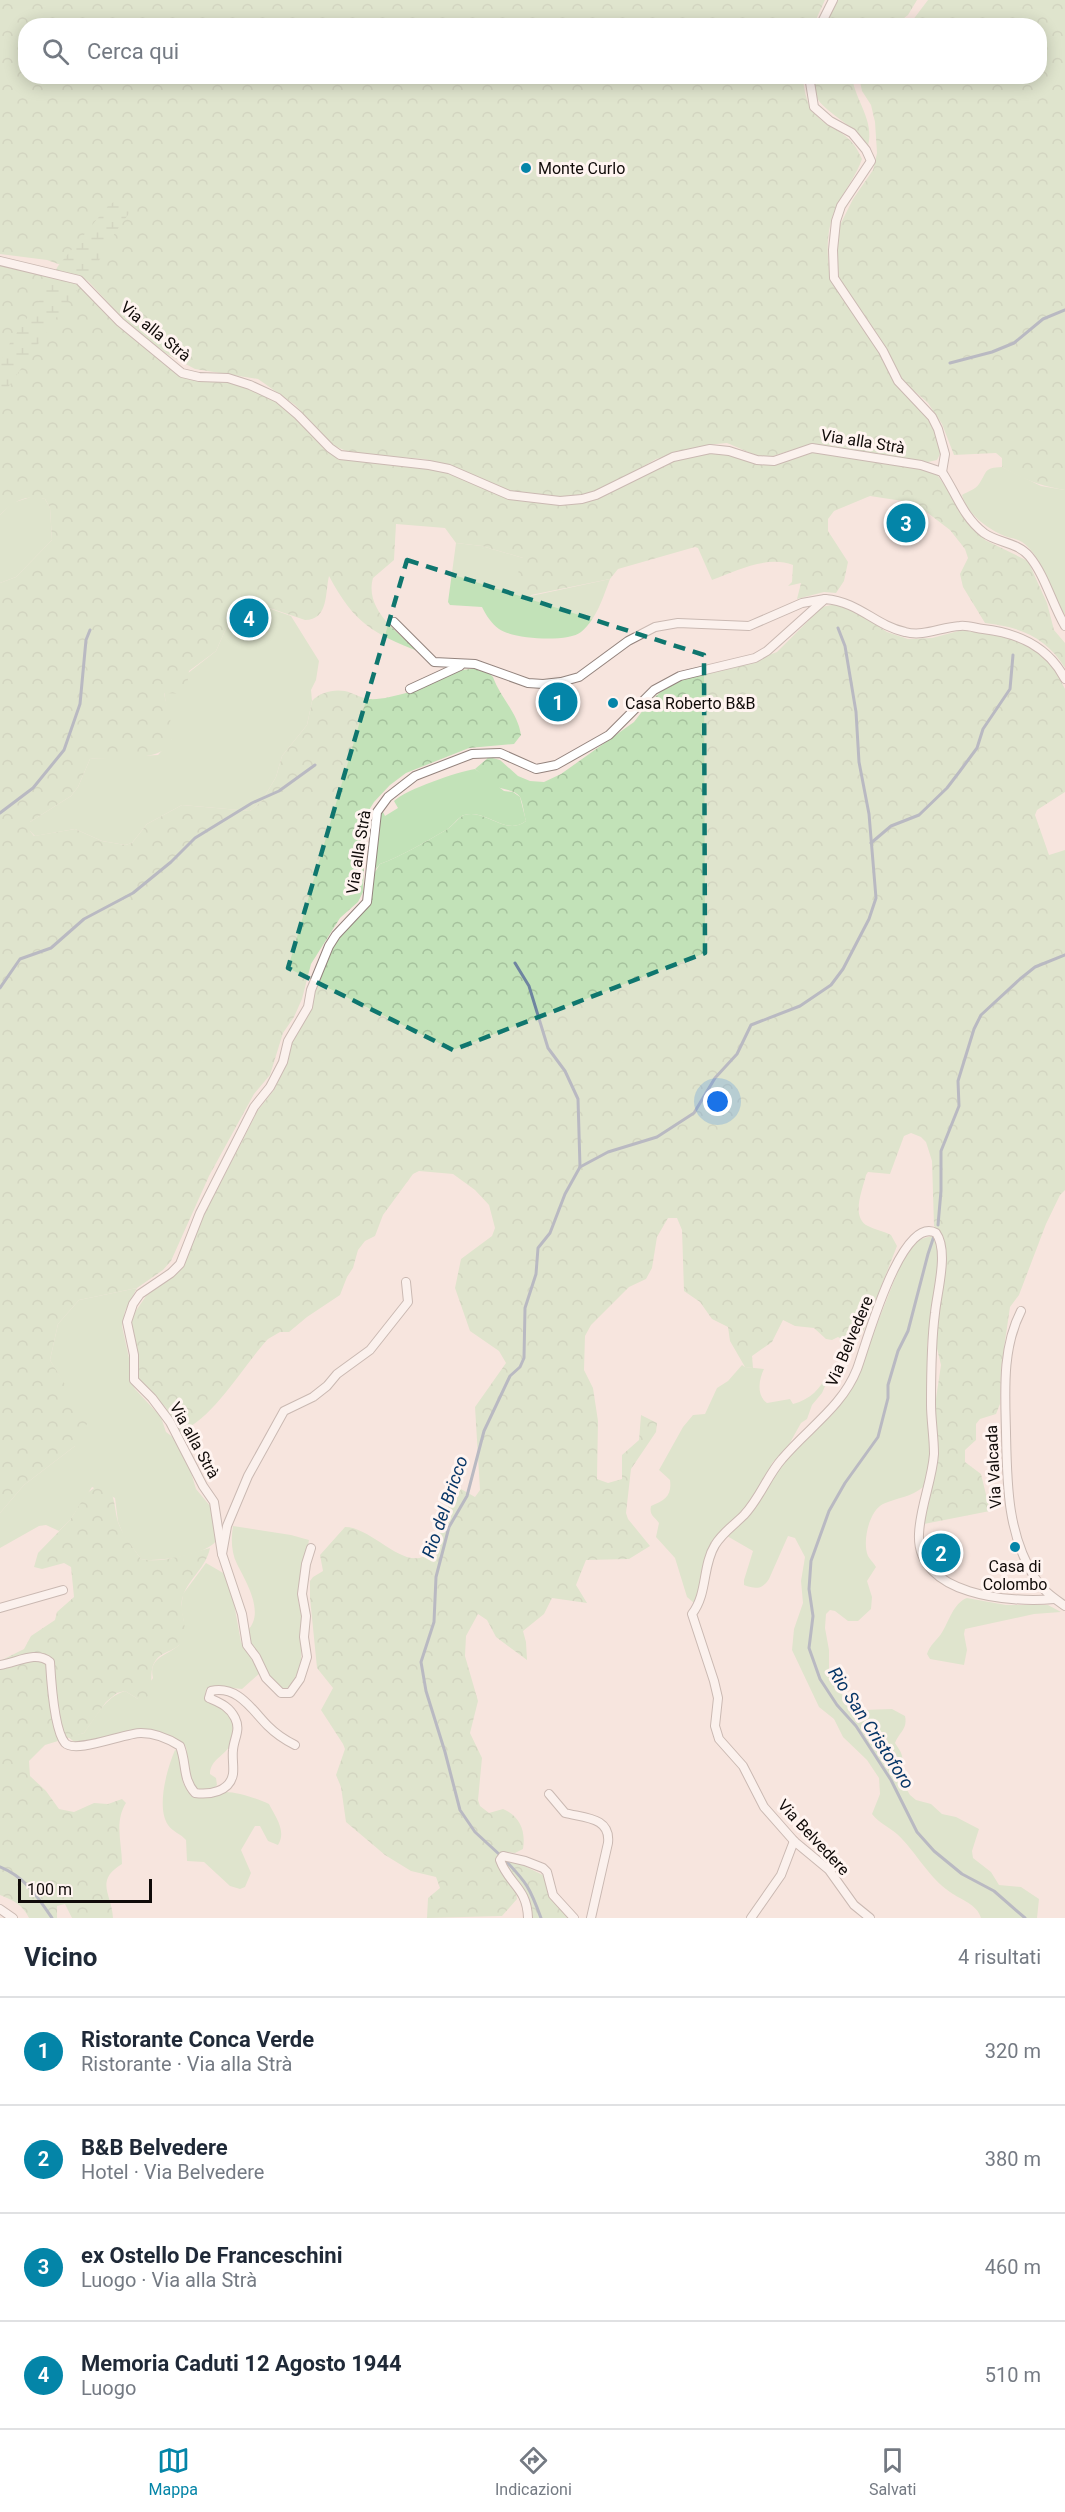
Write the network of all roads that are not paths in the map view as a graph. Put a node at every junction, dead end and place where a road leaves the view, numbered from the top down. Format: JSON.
{"nodes":[{"id":1,"x":833,"y":0,"type":"edge"},
{"id":2,"x":824,"y":18,"type":"edge"},
{"id":3,"x":810,"y":84,"type":"edge"},
{"id":4,"x":0,"y":261,"type":"edge"},
{"id":5,"x":942,"y":472,"type":"junction"},
{"id":6,"x":825,"y":599,"type":"junction"},
{"id":7,"x":394,"y":622,"type":"dead end"},
{"id":8,"x":1065,"y":626,"type":"edge"},
{"id":9,"x":463,"y":665,"type":"junction"},
{"id":10,"x":1065,"y":679,"type":"edge"},
{"id":11,"x":410,"y":688,"type":"dead end"},
{"id":12,"x":406,"y":1282,"type":"dead end"},
{"id":13,"x":1021,"y":1311,"type":"dead end"},
{"id":14,"x":311,"y":1548,"type":"dead end"},
{"id":15,"x":222,"y":1554,"type":"junction"},
{"id":16,"x":63,"y":1590,"type":"dead end"},
{"id":17,"x":1054,"y":1599,"type":"junction"},
{"id":18,"x":1065,"y":1606,"type":"edge"},
{"id":19,"x":0,"y":1608,"type":"edge"},
{"id":20,"x":0,"y":1665,"type":"edge"},
{"id":21,"x":295,"y":1745,"type":"dead end"},
{"id":22,"x":549,"y":1794,"type":"dead end"},
{"id":23,"x":794,"y":1841,"type":"junction"},
{"id":24,"x":0,"y":1909,"type":"edge"},
{"id":25,"x":12,"y":1918,"type":"edge"},
{"id":26,"x":528,"y":1918,"type":"edge"},
{"id":27,"x":574,"y":1918,"type":"edge"},
{"id":28,"x":591,"y":1918,"type":"edge"},
{"id":29,"x":751,"y":1918,"type":"edge"},
{"id":30,"x":870,"y":1918,"type":"edge"}],
"edges":[{"from":1,"to":2,"type":"street"},
{"from":3,"to":5,"type":"street"},
{"from":4,"to":5,"type":"street","name":"Via alla Strà"},
{"from":5,"to":8,"type":"street"},
{"from":6,"to":9,"type":"street"},
{"from":6,"to":10,"type":"street"},
{"from":6,"to":15,"type":"street","name":"Via alla Strà"},
{"from":7,"to":9,"type":"street"},
{"from":9,"to":11,"type":"street"},
{"from":12,"to":15,"type":"street"},
{"from":13,"to":17,"type":"street","name":"Via Valcada"},
{"from":14,"to":15,"type":"street","name":"Via alla Strà"},
{"from":16,"to":19,"type":"street"},
{"from":17,"to":18,"type":"street","name":"Via Valcada"},
{"from":17,"to":23,"type":"street","name":"Via Belvedere"},
{"from":20,"to":21,"type":"street"},
{"from":22,"to":28,"type":"street"},
{"from":23,"to":29,"type":"street"},
{"from":23,"to":30,"type":"street","name":"Via Belvedere"},
{"from":24,"to":25,"type":"street"},
{"from":26,"to":27,"type":"street"}]}
